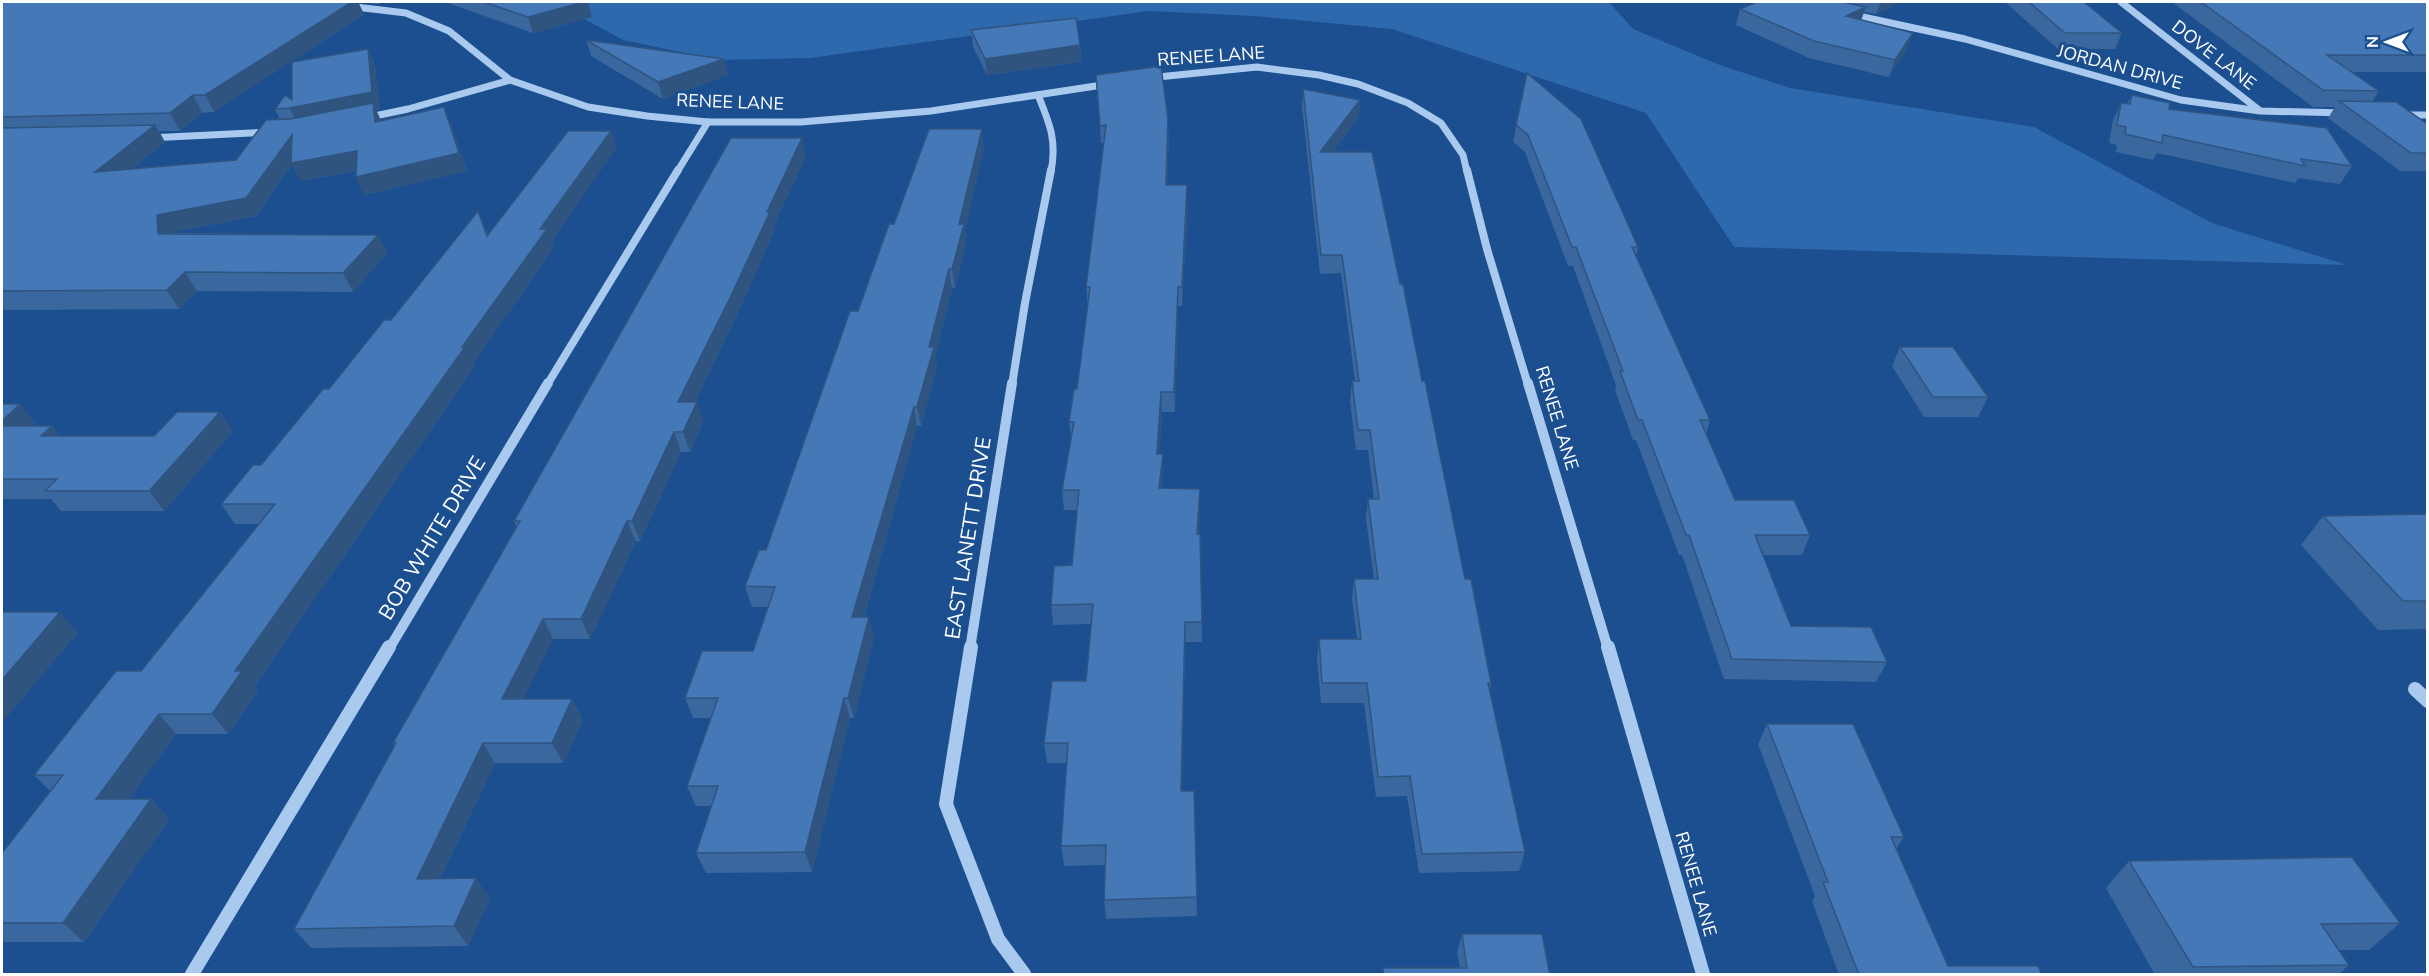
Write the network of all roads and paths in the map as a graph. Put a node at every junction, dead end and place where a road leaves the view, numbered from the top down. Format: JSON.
{"nodes":[{"id":1,"x":2121,"y":2,"type":"edge"},
{"id":2,"x":341,"y":6,"type":"edge"},
{"id":3,"x":1844,"y":13,"type":"edge"},
{"id":4,"x":510,"y":80,"type":"junction"},
{"id":5,"x":1137,"y":80,"type":"edge"},
{"id":6,"x":1115,"y":83,"type":"edge"},
{"id":7,"x":1038,"y":95,"type":"junction"},
{"id":8,"x":2260,"y":111,"type":"junction"},
{"id":9,"x":2352,"y":113,"type":"edge"},
{"id":10,"x":2397,"y":115,"type":"edge"},
{"id":11,"x":2427,"y":115,"type":"edge"},
{"id":12,"x":353,"y":120,"type":"edge"},
{"id":13,"x":708,"y":122,"type":"junction"},
{"id":14,"x":276,"y":132,"type":"edge"},
{"id":15,"x":138,"y":138,"type":"edge"},
{"id":16,"x":2415,"y":689,"type":"dead end"},
{"id":17,"x":2427,"y":700,"type":"edge"},
{"id":18,"x":192,"y":975,"type":"edge"},
{"id":19,"x":1024,"y":975,"type":"edge"},
{"id":20,"x":1703,"y":975,"type":"edge"}],
"edges":[{"from":1,"to":8,"type":"street","name":"DOVE LANE"},
{"from":2,"to":4,"type":"street","name":"RENEE LANE"},
{"from":3,"to":8,"type":"street","name":"JORDAN DRIVE"},
{"from":4,"to":12,"type":"street"},
{"from":4,"to":13,"type":"street","name":"RENEE LANE"},
{"from":5,"to":20,"type":"street","name":"RENEE LANE"},
{"from":6,"to":7,"type":"street","name":"RENEE LANE"},
{"from":7,"to":13,"type":"street","name":"RENEE LANE"},
{"from":7,"to":19,"type":"street","name":"EAST LANETT DRIVE"},
{"from":8,"to":9,"type":"street","name":"JORDAN DRIVE"},
{"from":10,"to":11,"type":"street"},
{"from":13,"to":18,"type":"street","name":"BOB WHITE DRIVE"},
{"from":14,"to":15,"type":"street"},
{"from":16,"to":17,"type":"street"}]}
